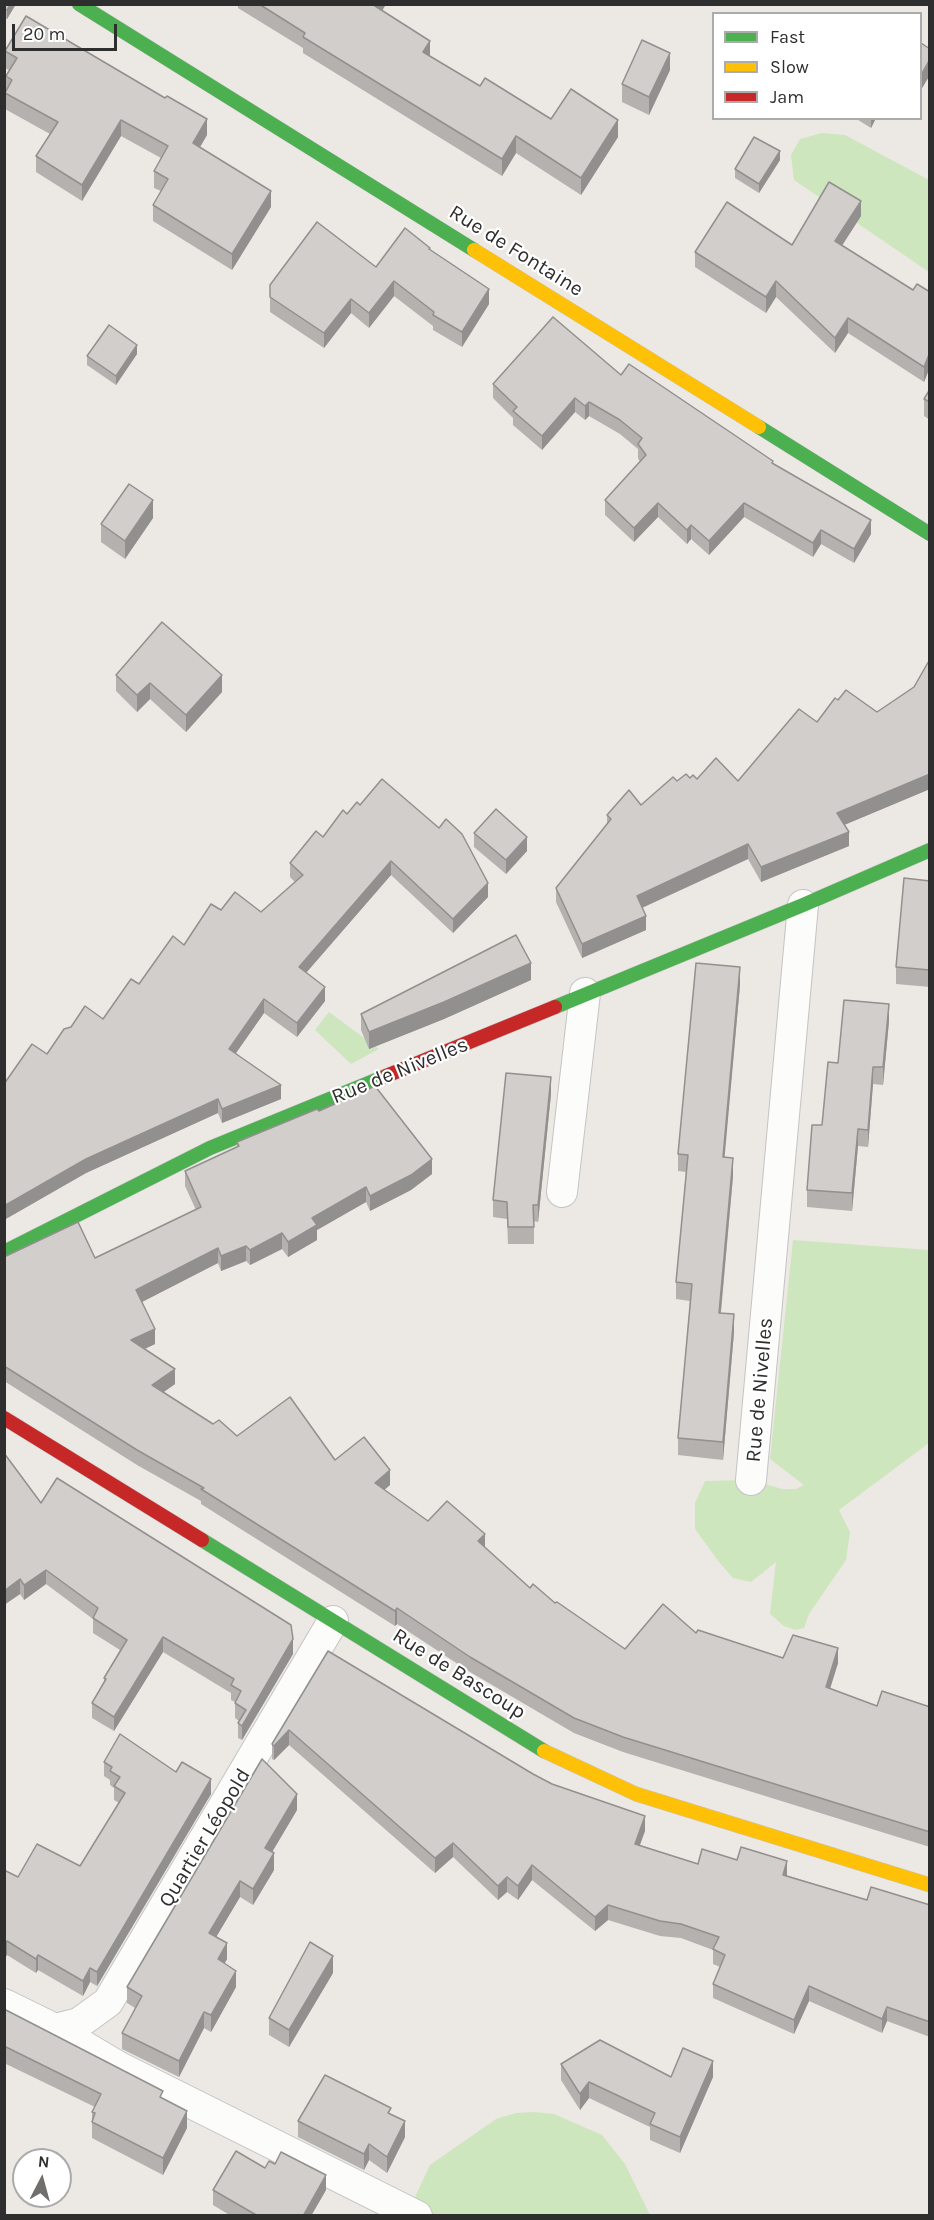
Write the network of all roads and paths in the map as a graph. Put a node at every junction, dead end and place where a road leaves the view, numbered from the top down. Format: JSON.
{"nodes":[{"id":1,"x":79,"y":4,"type":"edge"},
{"id":2,"x":930,"y":534,"type":"edge"},
{"id":3,"x":930,"y":850,"type":"edge"},
{"id":4,"x":803,"y":905,"type":"junction"},
{"id":5,"x":585,"y":993,"type":"junction"},
{"id":6,"x":562,"y":1192,"type":"dead end"},
{"id":7,"x":4,"y":1252,"type":"edge"},
{"id":8,"x":4,"y":1418,"type":"edge"},
{"id":9,"x":752,"y":1480,"type":"dead end"},
{"id":10,"x":333,"y":1621,"type":"junction"},
{"id":11,"x":930,"y":1885,"type":"edge"},
{"id":12,"x":4,"y":2004,"type":"edge"},
{"id":13,"x":55,"y":2029,"type":"junction"},
{"id":14,"x":417,"y":2216,"type":"edge"}],
"edges":[{"from":1,"to":2,"type":"street","name":"Rue de Fontaine"},
{"from":3,"to":4,"type":"street","name":"Rue de Nivelles"},
{"from":4,"to":5,"type":"street","name":"Rue de Nivelles"},
{"from":4,"to":9,"type":"street","name":"Rue de Nivelles"},
{"from":5,"to":6,"type":"street"},
{"from":5,"to":7,"type":"street","name":"Rue de Nivelles"},
{"from":8,"to":10,"type":"street","name":"Rue de Bascoup"},
{"from":10,"to":11,"type":"street","name":"Rue de Bascoup"},
{"from":10,"to":13,"type":"street","name":"Quartier Léopold"},
{"from":12,"to":13,"type":"street"},
{"from":13,"to":14,"type":"street"}]}
